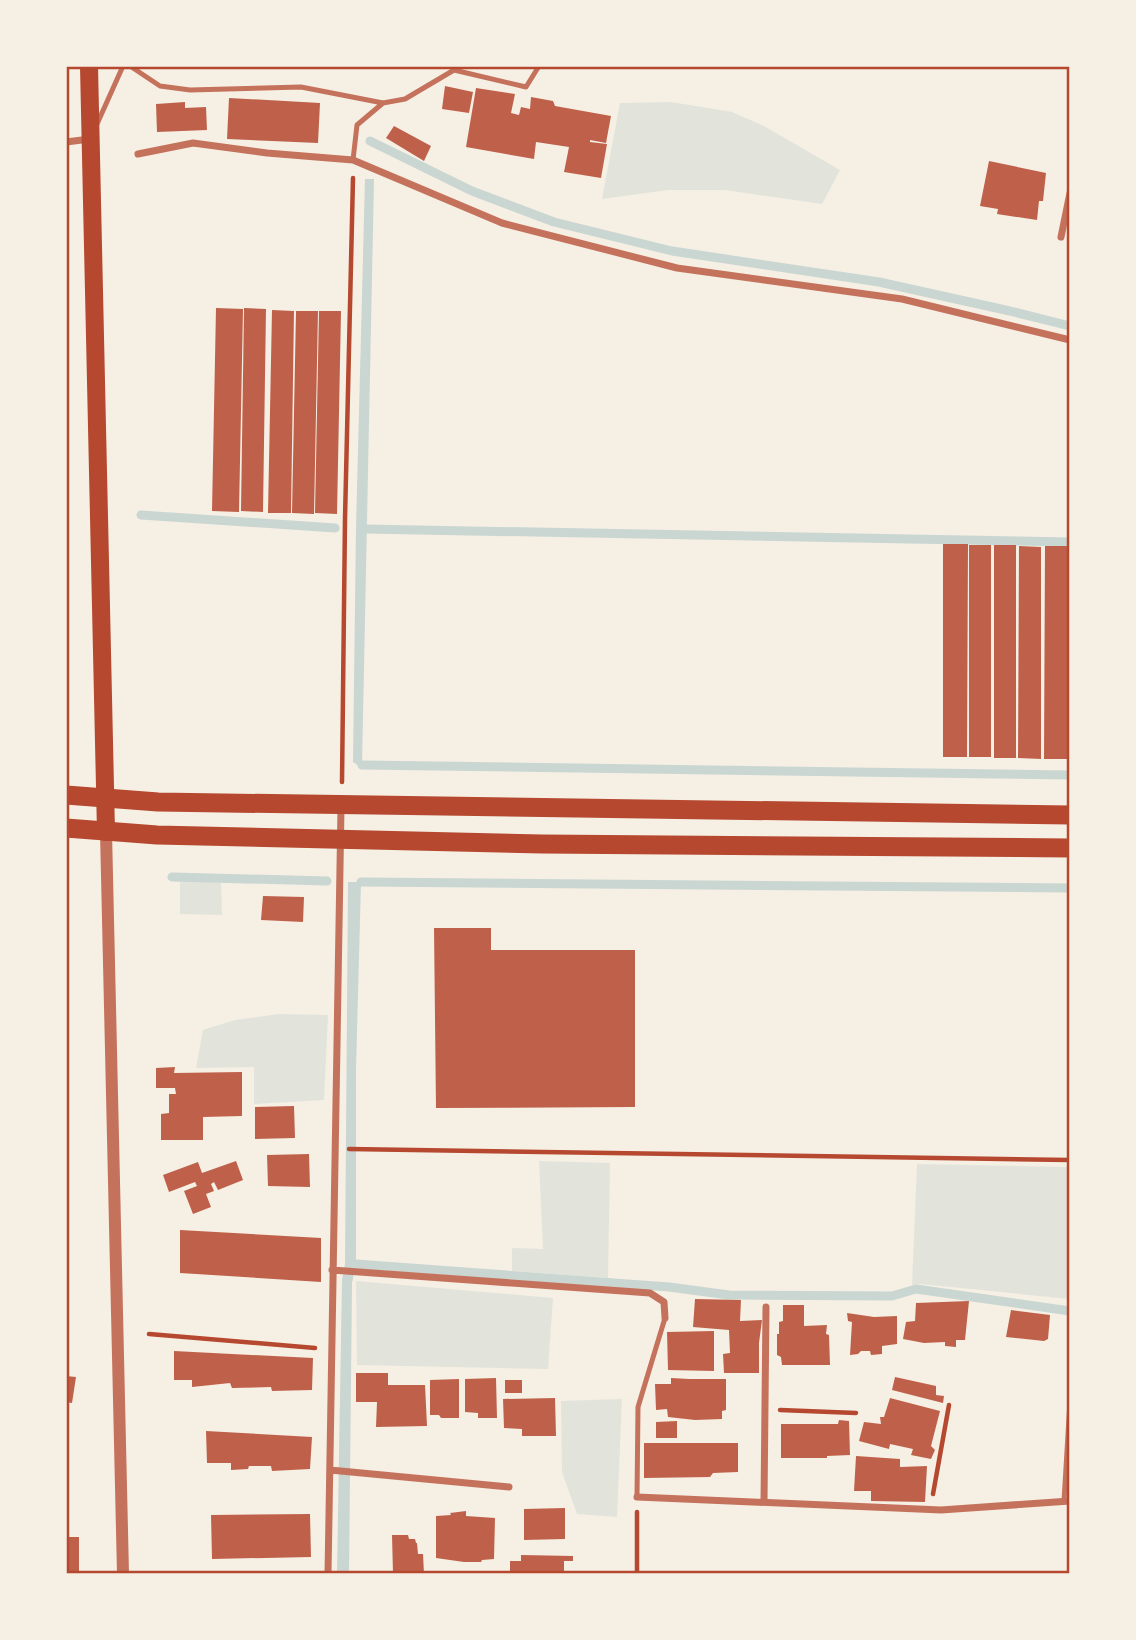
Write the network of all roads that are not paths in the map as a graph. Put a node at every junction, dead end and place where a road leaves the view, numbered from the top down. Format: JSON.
{"nodes":[{"id":1,"x":89,"y":66,"type":"edge"},
{"id":2,"x":122,"y":66,"type":"edge"},
{"id":3,"x":130,"y":66,"type":"edge"},
{"id":4,"x":538,"y":66,"type":"edge"},
{"id":5,"x":383,"y":103,"type":"junction"},
{"id":6,"x":90,"y":139,"type":"junction"},
{"id":7,"x":66,"y":142,"type":"edge"},
{"id":8,"x":138,"y":153,"type":"dead end"},
{"id":9,"x":354,"y":160,"type":"junction"},
{"id":10,"x":1069,"y":193,"type":"edge"},
{"id":11,"x":1061,"y":237,"type":"dead end"},
{"id":12,"x":1069,"y":340,"type":"edge"},
{"id":13,"x":66,"y":795,"type":"edge"},
{"id":14,"x":105,"y":799,"type":"junction"},
{"id":15,"x":341,"y":804,"type":"junction"},
{"id":16,"x":1069,"y":815,"type":"edge"},
{"id":17,"x":66,"y":828,"type":"edge"},
{"id":18,"x":106,"y":832,"type":"junction"},
{"id":19,"x":340,"y":839,"type":"junction"},
{"id":20,"x":1069,"y":848,"type":"edge"},
{"id":21,"x":336,"y":1270,"type":"junction"},
{"id":22,"x":766,"y":1307,"type":"dead end"},
{"id":23,"x":665,"y":1318,"type":"joint"},
{"id":24,"x":1069,"y":1401,"type":"edge"},
{"id":25,"x":333,"y":1470,"type":"junction"},
{"id":26,"x":509,"y":1488,"type":"dead end"},
{"id":27,"x":637,"y":1497,"type":"joint"},
{"id":28,"x":1067,"y":1501,"type":"edge"},
{"id":29,"x":764,"y":1502,"type":"junction"},
{"id":30,"x":123,"y":1573,"type":"edge"},
{"id":31,"x":327,"y":1573,"type":"edge"}],
"edges":[{"from":1,"to":6,"type":"main road"},
{"from":2,"to":6,"type":"lane"},
{"from":3,"to":5,"type":"lane"},
{"from":4,"to":5,"type":"lane"},
{"from":5,"to":9,"type":"lane"},
{"from":6,"to":7,"type":"street"},
{"from":6,"to":14,"type":"main road"},
{"from":8,"to":9,"type":"street"},
{"from":9,"to":12,"type":"street"},
{"from":10,"to":11,"type":"street"},
{"from":13,"to":14,"type":"highway"},
{"from":14,"to":15,"type":"highway"},
{"from":14,"to":18,"type":"main road"},
{"from":15,"to":16,"type":"highway"},
{"from":15,"to":19,"type":"street"},
{"from":17,"to":18,"type":"highway"},
{"from":18,"to":19,"type":"highway"},
{"from":18,"to":30,"type":"street"},
{"from":19,"to":20,"type":"highway"},
{"from":19,"to":21,"type":"street"},
{"from":21,"to":23,"type":"street"},
{"from":21,"to":25,"type":"street"},
{"from":22,"to":29,"type":"street"},
{"from":23,"to":27,"type":"lane"},
{"from":24,"to":28,"type":"lane"},
{"from":25,"to":26,"type":"street"},
{"from":25,"to":31,"type":"street"},
{"from":27,"to":29,"type":"street"},
{"from":28,"to":29,"type":"street"}]}
